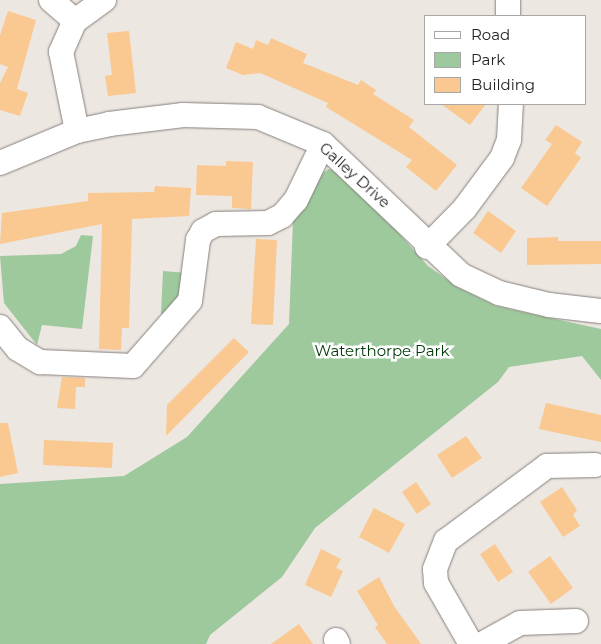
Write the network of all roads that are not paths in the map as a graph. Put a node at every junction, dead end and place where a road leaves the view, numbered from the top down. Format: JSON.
{"nodes":[{"id":1,"x":51,"y":0,"type":"edge"},
{"id":2,"x":104,"y":0,"type":"edge"},
{"id":3,"x":508,"y":0,"type":"edge"},
{"id":4,"x":508,"y":15,"type":"edge"},
{"id":5,"x":75,"y":22,"type":"junction"},
{"id":6,"x":511,"y":105,"type":"edge"},
{"id":7,"x":77,"y":130,"type":"junction"},
{"id":8,"x":323,"y":144,"type":"junction"},
{"id":9,"x":0,"y":163,"type":"edge"},
{"id":10,"x":427,"y":247,"type":"junction"},
{"id":11,"x":601,"y":311,"type":"edge"},
{"id":12,"x":0,"y":327,"type":"edge"},
{"id":13,"x":595,"y":465,"type":"dead end"},
{"id":14,"x":576,"y":621,"type":"dead end"},
{"id":15,"x":471,"y":644,"type":"edge"},
{"id":16,"x":482,"y":644,"type":"edge"}],
"edges":[{"from":1,"to":5,"type":"street"},
{"from":2,"to":5,"type":"street"},
{"from":3,"to":4,"type":"street"},
{"from":5,"to":7,"type":"street"},
{"from":6,"to":10,"type":"street"},
{"from":7,"to":8,"type":"street","name":"Galley Drive"},
{"from":7,"to":9,"type":"street","name":"Galley Drive"},
{"from":8,"to":10,"type":"street","name":"Galley Drive"},
{"from":8,"to":12,"type":"street"},
{"from":10,"to":11,"type":"street","name":"Galley Drive"},
{"from":13,"to":15,"type":"street"},
{"from":14,"to":16,"type":"street"}]}
